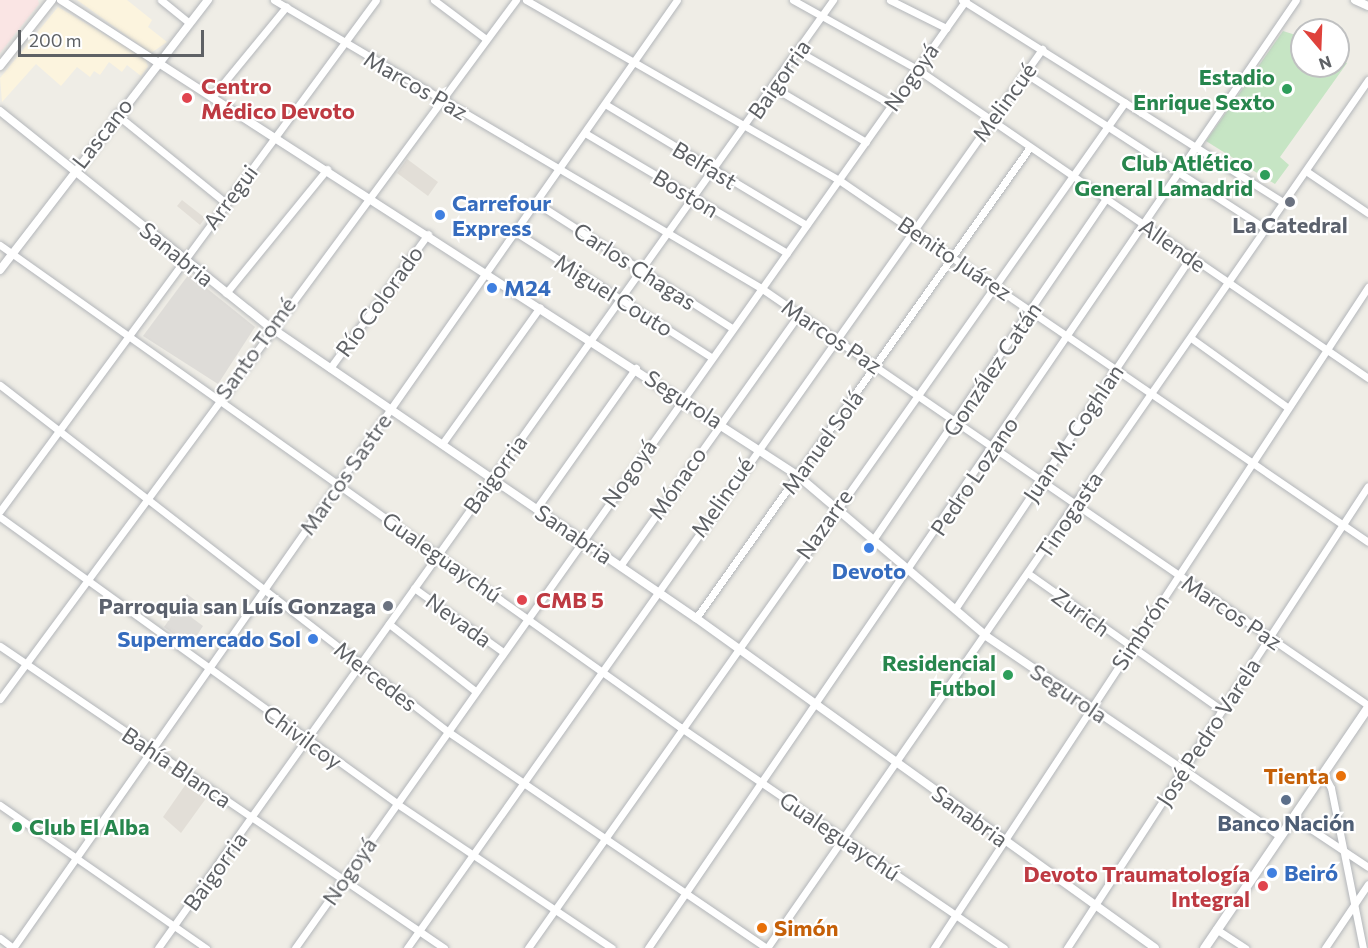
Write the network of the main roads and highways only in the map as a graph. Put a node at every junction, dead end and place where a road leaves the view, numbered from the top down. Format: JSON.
{"nodes":[{"id":1,"x":1368,"y":706,"type":"edge"},
{"id":2,"x":1204,"y":948,"type":"edge"}],
"edges":[{"from":1,"to":2,"type":"main road"}]}
